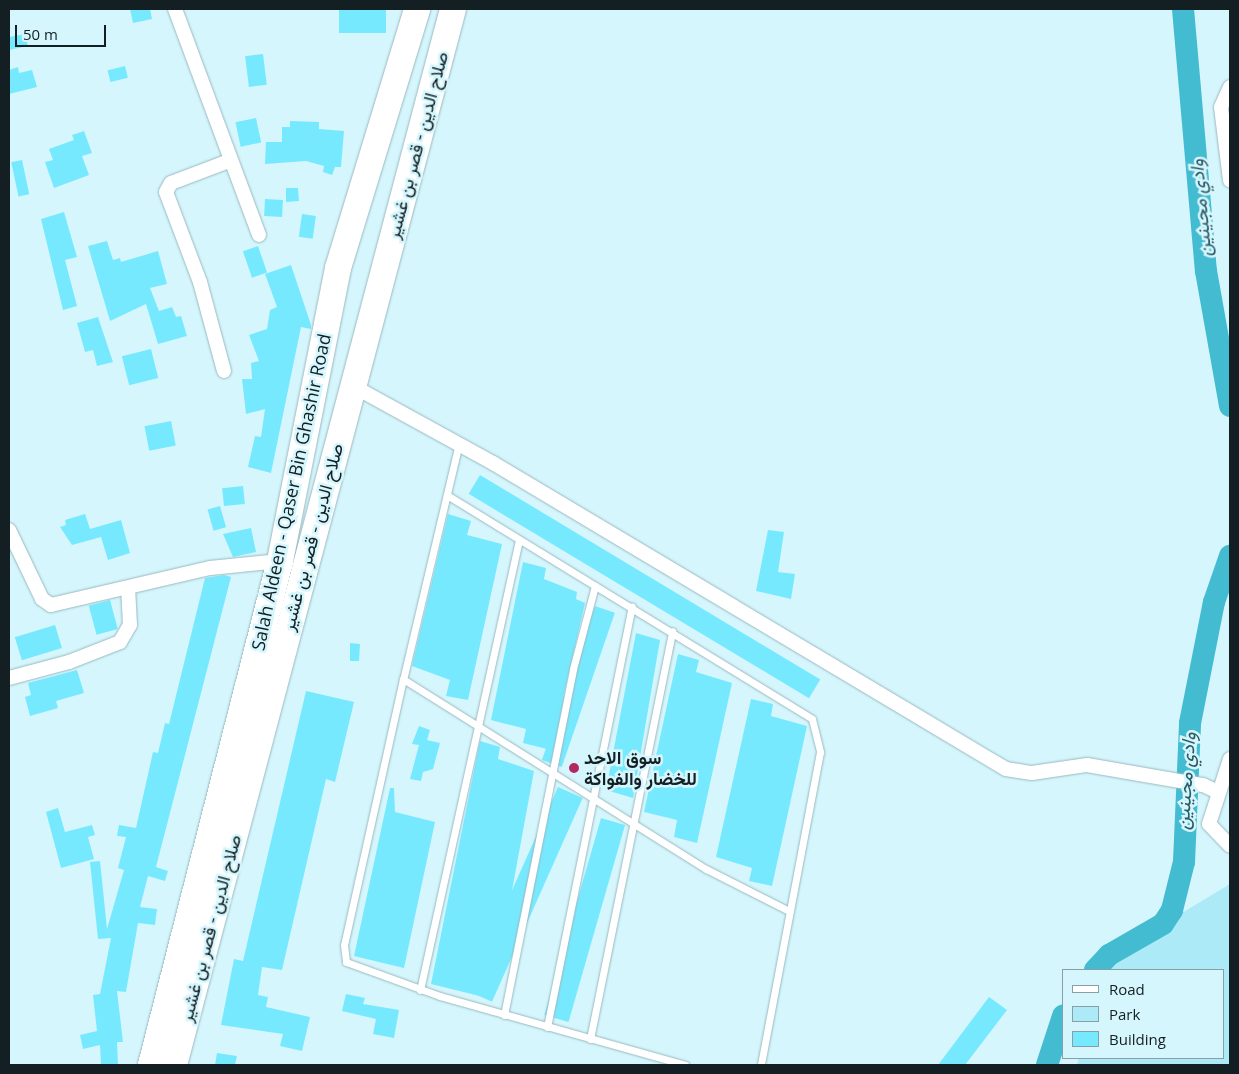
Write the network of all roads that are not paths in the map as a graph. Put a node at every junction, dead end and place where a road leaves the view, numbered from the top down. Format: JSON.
{"nodes":[{"id":1,"x":175,"y":9,"type":"edge"},
{"id":2,"x":417,"y":9,"type":"edge"},
{"id":3,"x":453,"y":9,"type":"edge"},
{"id":4,"x":1230,"y":87,"type":"edge"},
{"id":5,"x":228,"y":161,"type":"junction"},
{"id":6,"x":1230,"y":180,"type":"edge"},
{"id":7,"x":355,"y":210,"type":"junction"},
{"id":8,"x":259,"y":235,"type":"dead end"},
{"id":9,"x":391,"y":240,"type":"junction"},
{"id":10,"x":338,"y":268,"type":"junction"},
{"id":11,"x":381,"y":276,"type":"junction"},
{"id":12,"x":224,"y":371,"type":"dead end"},
{"id":13,"x":351,"y":385,"type":"junction"},
{"id":14,"x":459,"y":443,"type":"junction"},
{"id":15,"x":447,"y":495,"type":"junction"},
{"id":16,"x":9,"y":530,"type":"edge"},
{"id":17,"x":519,"y":540,"type":"junction"},
{"id":18,"x":280,"y":561,"type":"junction"},
{"id":19,"x":595,"y":586,"type":"junction"},
{"id":20,"x":128,"y":589,"type":"junction"},
{"id":21,"x":632,"y":607,"type":"junction"},
{"id":22,"x":672,"y":631,"type":"junction"},
{"id":23,"x":9,"y":678,"type":"edge"},
{"id":24,"x":403,"y":679,"type":"junction"},
{"id":25,"x":478,"y":723,"type":"junction"},
{"id":26,"x":1230,"y":759,"type":"edge"},
{"id":27,"x":551,"y":770,"type":"junction"},
{"id":28,"x":1218,"y":792,"type":"junction"},
{"id":29,"x":594,"y":796,"type":"junction"},
{"id":30,"x":635,"y":825,"type":"junction"},
{"id":31,"x":1230,"y":846,"type":"edge"},
{"id":32,"x":787,"y":910,"type":"junction"},
{"id":33,"x":420,"y":990,"type":"junction"},
{"id":34,"x":504,"y":1015,"type":"junction"},
{"id":35,"x":547,"y":1027,"type":"junction"},
{"id":36,"x":590,"y":1039,"type":"junction"},
{"id":37,"x":151,"y":1065,"type":"edge"},
{"id":38,"x":174,"y":1065,"type":"edge"},
{"id":39,"x":685,"y":1065,"type":"edge"},
{"id":40,"x":761,"y":1065,"type":"edge"}],
"edges":[{"from":1,"to":5,"type":"street"},
{"from":2,"to":7,"type":"highway","name":"Salah Aldeen - Qaser Bin Ghashir Road"},
{"from":3,"to":9,"type":"highway","name":"صلاح الدين - قصر بن غشير"},
{"from":4,"to":6,"type":"street"},
{"from":5,"to":8,"type":"street"},
{"from":5,"to":12,"type":"street"},
{"from":7,"to":9,"type":"highway"},
{"from":7,"to":10,"type":"highway","name":"Salah Aldeen - Qaser Bin Ghashir Road"},
{"from":9,"to":11,"type":"highway","name":"صلاح الدين - قصر بن غشير"},
{"from":10,"to":11,"type":"highway"},
{"from":10,"to":18,"type":"highway","name":"Salah Aldeen - Qaser Bin Ghashir Road"},
{"from":11,"to":13,"type":"highway","name":"صلاح الدين - قصر بن غشير"},
{"from":13,"to":14,"type":"street"},
{"from":13,"to":38,"type":"highway","name":"صلاح الدين - قصر بن غشير"},
{"from":14,"to":15,"type":"lane"},
{"from":14,"to":28,"type":"street"},
{"from":15,"to":17,"type":"lane"},
{"from":15,"to":24,"type":"lane"},
{"from":16,"to":20,"type":"street"},
{"from":17,"to":19,"type":"lane"},
{"from":17,"to":25,"type":"lane"},
{"from":18,"to":20,"type":"street"},
{"from":18,"to":37,"type":"highway","name":"Salah Aldeen - Qaser Bin Ghashir Road"},
{"from":19,"to":21,"type":"lane"},
{"from":19,"to":27,"type":"lane"},
{"from":20,"to":23,"type":"street"},
{"from":21,"to":22,"type":"lane"},
{"from":21,"to":29,"type":"lane"},
{"from":22,"to":30,"type":"lane"},
{"from":22,"to":32,"type":"lane"},
{"from":24,"to":25,"type":"lane"},
{"from":24,"to":33,"type":"lane"},
{"from":25,"to":27,"type":"lane"},
{"from":25,"to":33,"type":"lane"},
{"from":26,"to":28,"type":"street"},
{"from":27,"to":29,"type":"lane"},
{"from":27,"to":34,"type":"lane"},
{"from":28,"to":31,"type":"street"},
{"from":29,"to":30,"type":"lane"},
{"from":29,"to":35,"type":"lane"},
{"from":30,"to":32,"type":"lane"},
{"from":30,"to":36,"type":"lane"},
{"from":32,"to":40,"type":"lane"},
{"from":33,"to":34,"type":"lane"},
{"from":34,"to":35,"type":"lane"},
{"from":35,"to":36,"type":"lane"},
{"from":36,"to":39,"type":"lane"}]}
